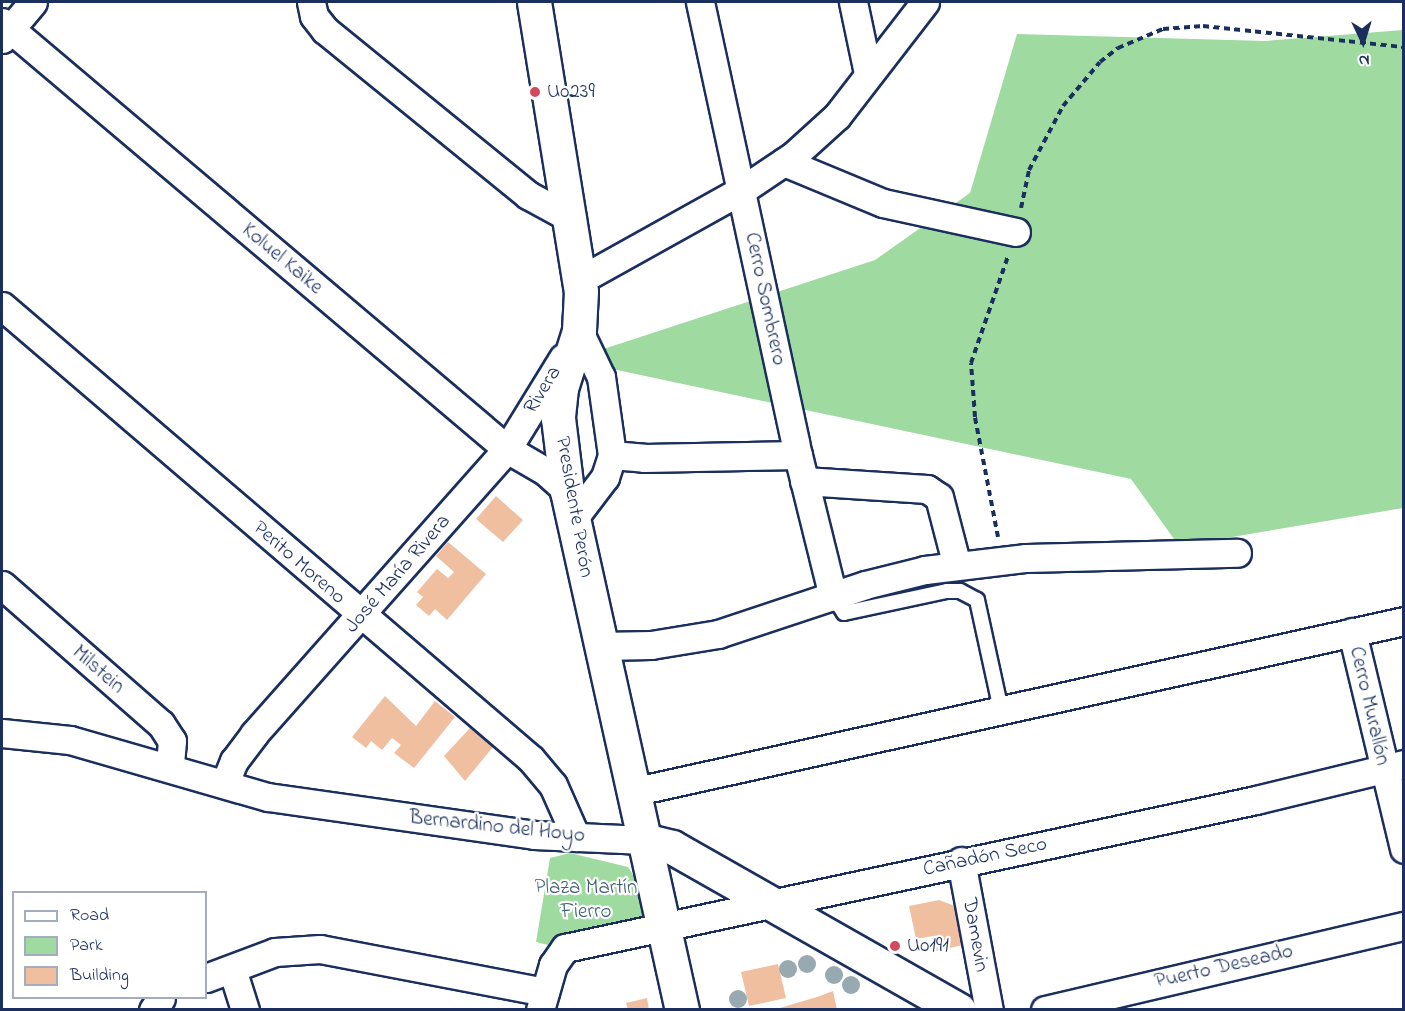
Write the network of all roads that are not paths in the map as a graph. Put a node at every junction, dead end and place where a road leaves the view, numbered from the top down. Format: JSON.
{"nodes":[{"id":1,"x":33,"y":2,"type":"edge"},
{"id":2,"x":311,"y":2,"type":"edge"},
{"id":3,"x":534,"y":2,"type":"edge"},
{"id":4,"x":700,"y":2,"type":"edge"},
{"id":5,"x":853,"y":2,"type":"edge"},
{"id":6,"x":925,"y":2,"type":"edge"},
{"id":7,"x":4,"y":30,"type":"edge"},
{"id":8,"x":868,"y":74,"type":"junction"},
{"id":9,"x":784,"y":162,"type":"junction"},
{"id":10,"x":742,"y":190,"type":"junction"},
{"id":11,"x":572,"y":219,"type":"junction"},
{"id":12,"x":1016,"y":232,"type":"road end"},
{"id":13,"x":580,"y":280,"type":"junction"},
{"id":14,"x":2,"y":306,"type":"edge"},
{"id":15,"x":579,"y":331,"type":"junction"},
{"id":16,"x":507,"y":449,"type":"junction"},
{"id":17,"x":612,"y":454,"type":"junction"},
{"id":18,"x":798,"y":455,"type":"junction"},
{"id":19,"x":804,"y":481,"type":"junction"},
{"id":20,"x":570,"y":505,"type":"junction"},
{"id":21,"x":1237,"y":553,"type":"dead end"},
{"id":22,"x":957,"y":566,"type":"junction"},
{"id":23,"x":2,"y":585,"type":"edge"},
{"id":24,"x":833,"y":596,"type":"junction"},
{"id":25,"x":361,"y":617,"type":"junction"},
{"id":26,"x":1404,"y":621,"type":"edge"},
{"id":27,"x":1352,"y":632,"type":"junction"},
{"id":28,"x":600,"y":646,"type":"junction"},
{"id":29,"x":1000,"y":710,"type":"junction"},
{"id":30,"x":2,"y":733,"type":"edge"},
{"id":31,"x":170,"y":766,"type":"junction"},
{"id":32,"x":1394,"y":766,"type":"edge"},
{"id":33,"x":225,"y":783,"type":"junction"},
{"id":34,"x":632,"y":792,"type":"junction"},
{"id":35,"x":576,"y":837,"type":"junction"},
{"id":36,"x":644,"y":840,"type":"junction"},
{"id":37,"x":1404,"y":849,"type":"edge"},
{"id":38,"x":962,"y":861,"type":"junction"},
{"id":39,"x":766,"y":904,"type":"junction"},
{"id":40,"x":666,"y":926,"type":"junction"},
{"id":41,"x":1404,"y":926,"type":"edge"},
{"id":42,"x":232,"y":969,"type":"junction"},
{"id":43,"x":207,"y":978,"type":"edge"},
{"id":44,"x":512,"y":998,"type":"edge"},
{"id":45,"x":543,"y":1001,"type":"edge"},
{"id":46,"x":957,"y":1009,"type":"edge"},
{"id":47,"x":245,"y":1010,"type":"edge"},
{"id":48,"x":682,"y":1010,"type":"edge"},
{"id":49,"x":989,"y":1010,"type":"edge"},
{"id":50,"x":1045,"y":1010,"type":"edge"}],
"edges":[{"from":1,"to":7,"type":"street"},
{"from":2,"to":11,"type":"street"},
{"from":3,"to":11,"type":"street","name":"Presidente Perón"},
{"from":4,"to":10,"type":"street","name":"Cerro Sombrero"},
{"from":5,"to":8,"type":"street"},
{"from":6,"to":8,"type":"street"},
{"from":7,"to":16,"type":"street","name":"Koluel Kaike"},
{"from":8,"to":9,"type":"street"},
{"from":9,"to":10,"type":"street"},
{"from":9,"to":12,"type":"street"},
{"from":10,"to":13,"type":"street"},
{"from":10,"to":18,"type":"street","name":"Cerro Sombrero"},
{"from":11,"to":13,"type":"street","name":"Presidente Perón"},
{"from":13,"to":15,"type":"street","name":"Presidente Perón"},
{"from":14,"to":25,"type":"street","name":"Perito Moreno"},
{"from":15,"to":16,"type":"street","name":"Rivera"},
{"from":15,"to":17,"type":"street"},
{"from":15,"to":20,"type":"street","name":"Presidente Perón"},
{"from":16,"to":20,"type":"street","name":"Koluel Kaike"},
{"from":16,"to":25,"type":"street","name":"José María Rivera"},
{"from":17,"to":18,"type":"street"},
{"from":17,"to":20,"type":"street"},
{"from":18,"to":19,"type":"street","name":"Cerro Sombrero"},
{"from":19,"to":22,"type":"street"},
{"from":19,"to":24,"type":"street","name":"Cerro Sombrero"},
{"from":20,"to":28,"type":"street","name":"Presidente Perón"},
{"from":21,"to":22,"type":"street"},
{"from":22,"to":24,"type":"street"},
{"from":23,"to":31,"type":"street","name":"Milstein"},
{"from":24,"to":28,"type":"street"},
{"from":24,"to":29,"type":"lane"},
{"from":25,"to":33,"type":"street","name":"José María Rivera"},
{"from":25,"to":35,"type":"street","name":"Perito Moreno"},
{"from":26,"to":27,"type":"street"},
{"from":27,"to":29,"type":"street"},
{"from":27,"to":32,"type":"street","name":"Cerro Murallón"},
{"from":28,"to":34,"type":"street","name":"Presidente Perón"},
{"from":29,"to":34,"type":"street"},
{"from":30,"to":31,"type":"street","name":"Bernardino del Hoyo"},
{"from":31,"to":33,"type":"street","name":"Bernardino del Hoyo"},
{"from":32,"to":37,"type":"street","name":"Cerro Murallón"},
{"from":32,"to":38,"type":"street","name":"Cañadón Seco"},
{"from":33,"to":35,"type":"street","name":"Bernardino del Hoyo"},
{"from":34,"to":36,"type":"street","name":"Presidente Perón"},
{"from":35,"to":36,"type":"street","name":"Bernardino del Hoyo"},
{"from":36,"to":39,"type":"street","name":"Bernardino del Hoyo"},
{"from":36,"to":40,"type":"street","name":"Presidente Perón"},
{"from":38,"to":39,"type":"street","name":"Cañadón Seco"},
{"from":38,"to":49,"type":"street","name":"Damevin"},
{"from":39,"to":40,"type":"street","name":"Cañadón Seco"},
{"from":39,"to":46,"type":"street","name":"Bernardino del Hoyo"},
{"from":40,"to":45,"type":"street","name":"Cañadón Seco"},
{"from":40,"to":48,"type":"street","name":"Presidente Perón"},
{"from":41,"to":50,"type":"street","name":"Puerto Deseado"},
{"from":42,"to":43,"type":"street"},
{"from":42,"to":44,"type":"street"},
{"from":42,"to":47,"type":"street"},
{"from":44,"to":45,"type":"street"}]}
